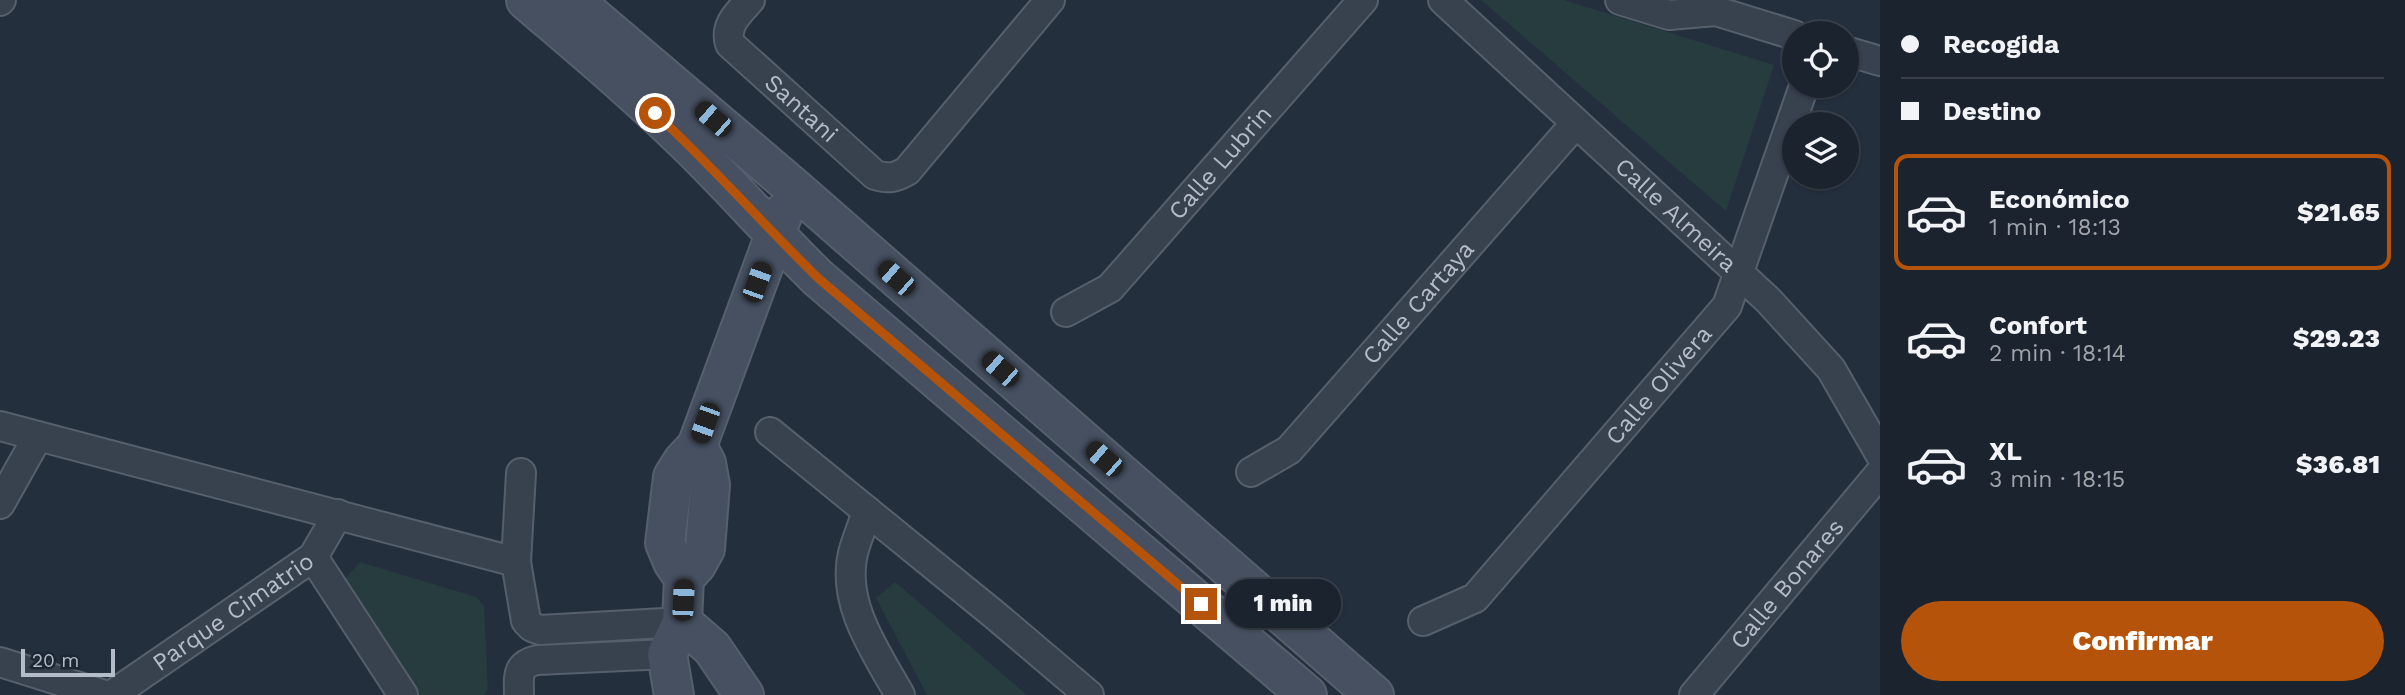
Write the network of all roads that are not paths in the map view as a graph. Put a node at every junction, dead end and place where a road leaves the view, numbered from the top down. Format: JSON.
{"nodes":[{"id":1,"x":526,"y":0,"type":"edge"},
{"id":2,"x":573,"y":0,"type":"edge"},
{"id":3,"x":750,"y":0,"type":"edge"},
{"id":4,"x":1050,"y":0,"type":"edge"},
{"id":5,"x":1363,"y":0,"type":"edge"},
{"id":6,"x":1443,"y":0,"type":"edge"},
{"id":7,"x":1620,"y":0,"type":"edge"},
{"id":8,"x":1709,"y":6,"type":"edge"},
{"id":9,"x":1782,"y":31,"type":"edge"},
{"id":10,"x":1859,"y":55,"type":"edge"},
{"id":11,"x":1880,"y":61,"type":"edge"},
{"id":12,"x":1800,"y":98,"type":"edge"},
{"id":13,"x":1576,"y":123,"type":"junction"},
{"id":14,"x":793,"y":187,"type":"junction"},
{"id":15,"x":774,"y":235,"type":"junction"},
{"id":16,"x":1738,"y":273,"type":"junction"},
{"id":17,"x":1066,"y":312,"type":"dead end"},
{"id":18,"x":0,"y":426,"type":"edge"},
{"id":19,"x":770,"y":432,"type":"dead end"},
{"id":20,"x":37,"y":438,"type":"junction"},
{"id":21,"x":1880,"y":454,"type":"edge"},
{"id":22,"x":1251,"y":472,"type":"dead end"},
{"id":23,"x":521,"y":473,"type":"dead end"},
{"id":24,"x":1880,"y":473,"type":"edge"},
{"id":25,"x":0,"y":504,"type":"edge"},
{"id":26,"x":867,"y":511,"type":"junction"},
{"id":27,"x":338,"y":514,"type":"junction"},
{"id":28,"x":313,"y":557,"type":"junction"},
{"id":29,"x":516,"y":562,"type":"junction"},
{"id":30,"x":1423,"y":621,"type":"dead end"},
{"id":31,"x":674,"y":638,"type":"junction"},
{"id":32,"x":0,"y":662,"type":"edge"},
{"id":33,"x":519,"y":686,"type":"edge"},
{"id":34,"x":105,"y":695,"type":"edge"},
{"id":35,"x":112,"y":695,"type":"edge"},
{"id":36,"x":403,"y":695,"type":"edge"},
{"id":37,"x":674,"y":695,"type":"edge"},
{"id":38,"x":744,"y":695,"type":"edge"},
{"id":39,"x":900,"y":695,"type":"edge"},
{"id":40,"x":1089,"y":695,"type":"edge"},
{"id":41,"x":1307,"y":695,"type":"edge"},
{"id":42,"x":1374,"y":695,"type":"edge"},
{"id":43,"x":1694,"y":695,"type":"edge"}],
"edges":[{"from":1,"to":15,"type":"street"},
{"from":2,"to":14,"type":"street"},
{"from":3,"to":4,"type":"street","name":"Santani"},
{"from":5,"to":17,"type":"street","name":"Calle Lubrin"},
{"from":6,"to":13,"type":"street","name":"Calle Almeira"},
{"from":7,"to":8,"type":"street"},
{"from":8,"to":9,"type":"street"},
{"from":10,"to":11,"type":"street"},
{"from":12,"to":16,"type":"street","name":"Calle Olivera"},
{"from":13,"to":16,"type":"street","name":"Calle Almeira"},
{"from":13,"to":22,"type":"street","name":"Calle Cartaya"},
{"from":14,"to":15,"type":"street"},
{"from":14,"to":42,"type":"street"},
{"from":15,"to":31,"type":"street"},
{"from":15,"to":41,"type":"street"},
{"from":16,"to":21,"type":"street","name":"Calle Almeira"},
{"from":16,"to":30,"type":"street","name":"Calle Olivera"},
{"from":18,"to":20,"type":"street"},
{"from":19,"to":26,"type":"street"},
{"from":20,"to":25,"type":"street"},
{"from":20,"to":27,"type":"street"},
{"from":23,"to":29,"type":"street"},
{"from":24,"to":43,"type":"street","name":"Calle Bonares"},
{"from":26,"to":39,"type":"street"},
{"from":26,"to":40,"type":"street"},
{"from":27,"to":28,"type":"street","name":"Parque Cimatrio"},
{"from":27,"to":29,"type":"street"},
{"from":28,"to":35,"type":"street","name":"Parque Cimatrio"},
{"from":28,"to":36,"type":"street"},
{"from":29,"to":31,"type":"street"},
{"from":31,"to":33,"type":"street"},
{"from":31,"to":37,"type":"street"},
{"from":31,"to":38,"type":"street"},
{"from":32,"to":34,"type":"street"}]}
